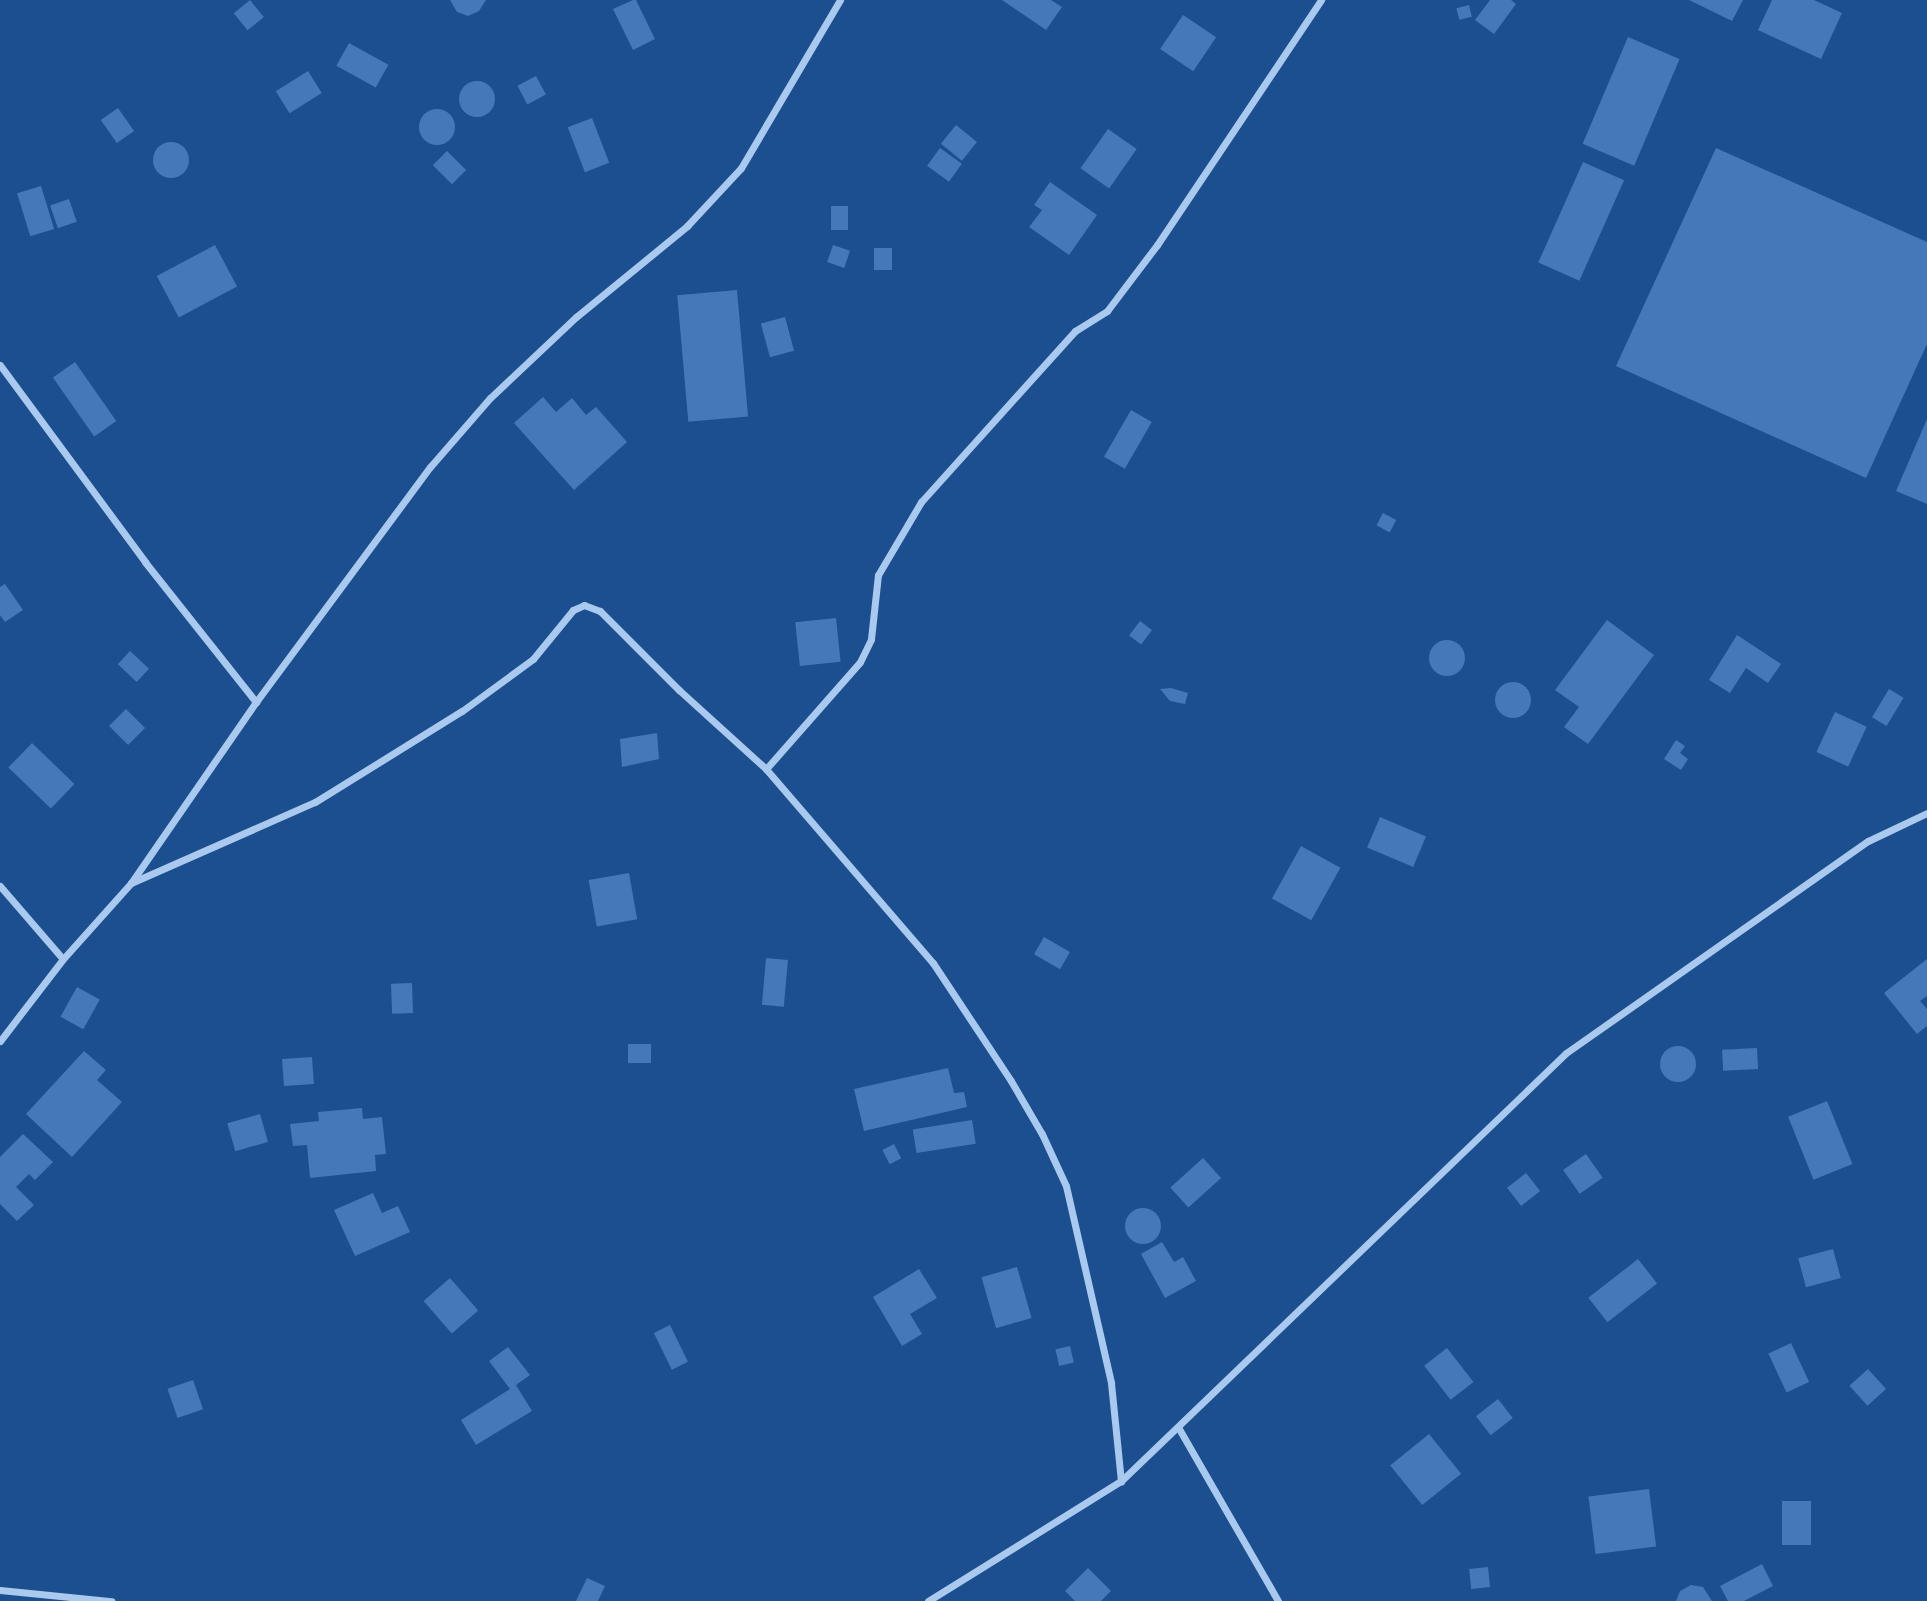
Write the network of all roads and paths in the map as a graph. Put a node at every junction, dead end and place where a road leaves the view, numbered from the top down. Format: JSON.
{"nodes":[{"id":1,"x":841,"y":0,"type":"edge"},
{"id":2,"x":1321,"y":0,"type":"edge"},
{"id":3,"x":0,"y":365,"type":"edge"},
{"id":4,"x":256,"y":702,"type":"junction"},
{"id":5,"x":766,"y":769,"type":"junction"},
{"id":6,"x":1927,"y":813,"type":"edge"},
{"id":7,"x":131,"y":883,"type":"junction"},
{"id":8,"x":0,"y":886,"type":"edge"},
{"id":9,"x":63,"y":959,"type":"junction"},
{"id":10,"x":0,"y":1041,"type":"edge"},
{"id":11,"x":1178,"y":1427,"type":"junction"},
{"id":12,"x":1121,"y":1481,"type":"junction"},
{"id":13,"x":0,"y":1590,"type":"edge"},
{"id":14,"x":111,"y":1601,"type":"edge"},
{"id":15,"x":928,"y":1601,"type":"edge"},
{"id":16,"x":1278,"y":1601,"type":"edge"}],
"edges":[{"from":1,"to":4,"type":"street"},
{"from":2,"to":5,"type":"street"},
{"from":3,"to":4,"type":"street"},
{"from":4,"to":7,"type":"street"},
{"from":5,"to":7,"type":"street"},
{"from":5,"to":12,"type":"street"},
{"from":6,"to":11,"type":"street"},
{"from":7,"to":9,"type":"street"},
{"from":8,"to":9,"type":"street"},
{"from":9,"to":10,"type":"street"},
{"from":11,"to":12,"type":"street"},
{"from":11,"to":16,"type":"street"},
{"from":12,"to":15,"type":"street"},
{"from":13,"to":14,"type":"street"}]}
